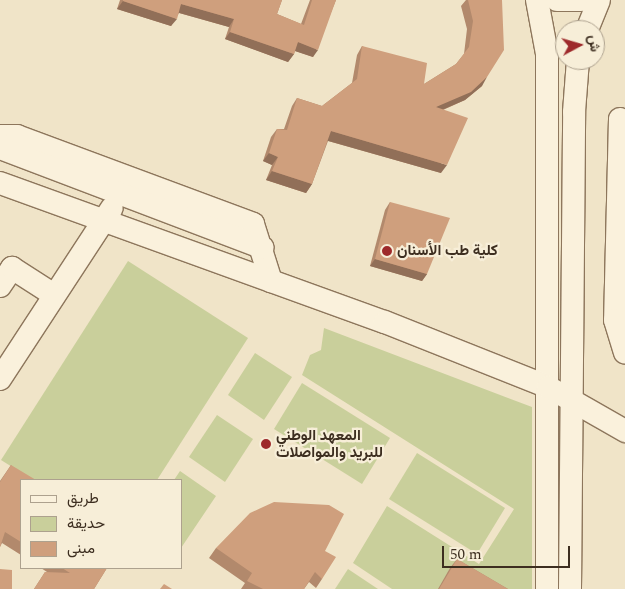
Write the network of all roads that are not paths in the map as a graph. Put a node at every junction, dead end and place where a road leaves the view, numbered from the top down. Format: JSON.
{"nodes":[{"id":1,"x":537,"y":0,"type":"edge"},
{"id":2,"x":557,"y":0,"type":"edge"},
{"id":3,"x":581,"y":0,"type":"edge"},
{"id":4,"x":599,"y":0,"type":"edge"},
{"id":5,"x":591,"y":20,"type":"edge"},
{"id":6,"x":577,"y":70,"type":"edge"},
{"id":7,"x":620,"y":119,"type":"dead end"},
{"id":8,"x":0,"y":136,"type":"edge"},
{"id":9,"x":0,"y":148,"type":"edge"},
{"id":10,"x":0,"y":183,"type":"edge"},
{"id":11,"x":122,"y":195,"type":"junction"},
{"id":12,"x":103,"y":221,"type":"junction"},
{"id":13,"x":263,"y":248,"type":"junction"},
{"id":14,"x":271,"y":281,"type":"junction"},
{"id":15,"x":0,"y":286,"type":"edge"},
{"id":16,"x":54,"y":295,"type":"junction"},
{"id":17,"x":625,"y":352,"type":"edge"},
{"id":18,"x":0,"y":379,"type":"edge"},
{"id":19,"x":548,"y":387,"type":"junction"},
{"id":20,"x":573,"y":400,"type":"junction"},
{"id":21,"x":625,"y":431,"type":"edge"},
{"id":22,"x":547,"y":566,"type":"junction"},
{"id":23,"x":570,"y":578,"type":"edge"},
{"id":24,"x":546,"y":589,"type":"edge"}],
"edges":[{"from":1,"to":19,"type":"street"},
{"from":2,"to":3,"type":"street"},
{"from":4,"to":5,"type":"street"},
{"from":6,"to":20,"type":"street"},
{"from":7,"to":17,"type":"street"},
{"from":8,"to":13,"type":"street"},
{"from":9,"to":11,"type":"street"},
{"from":10,"to":12,"type":"street"},
{"from":11,"to":12,"type":"street"},
{"from":11,"to":13,"type":"street"},
{"from":12,"to":14,"type":"street"},
{"from":12,"to":16,"type":"street"},
{"from":13,"to":14,"type":"street"},
{"from":14,"to":19,"type":"street"},
{"from":15,"to":16,"type":"street"},
{"from":16,"to":18,"type":"street"},
{"from":19,"to":20,"type":"street"},
{"from":19,"to":22,"type":"street"},
{"from":20,"to":21,"type":"street"},
{"from":20,"to":23,"type":"street"},
{"from":22,"to":23,"type":"street"},
{"from":22,"to":24,"type":"street"}]}
